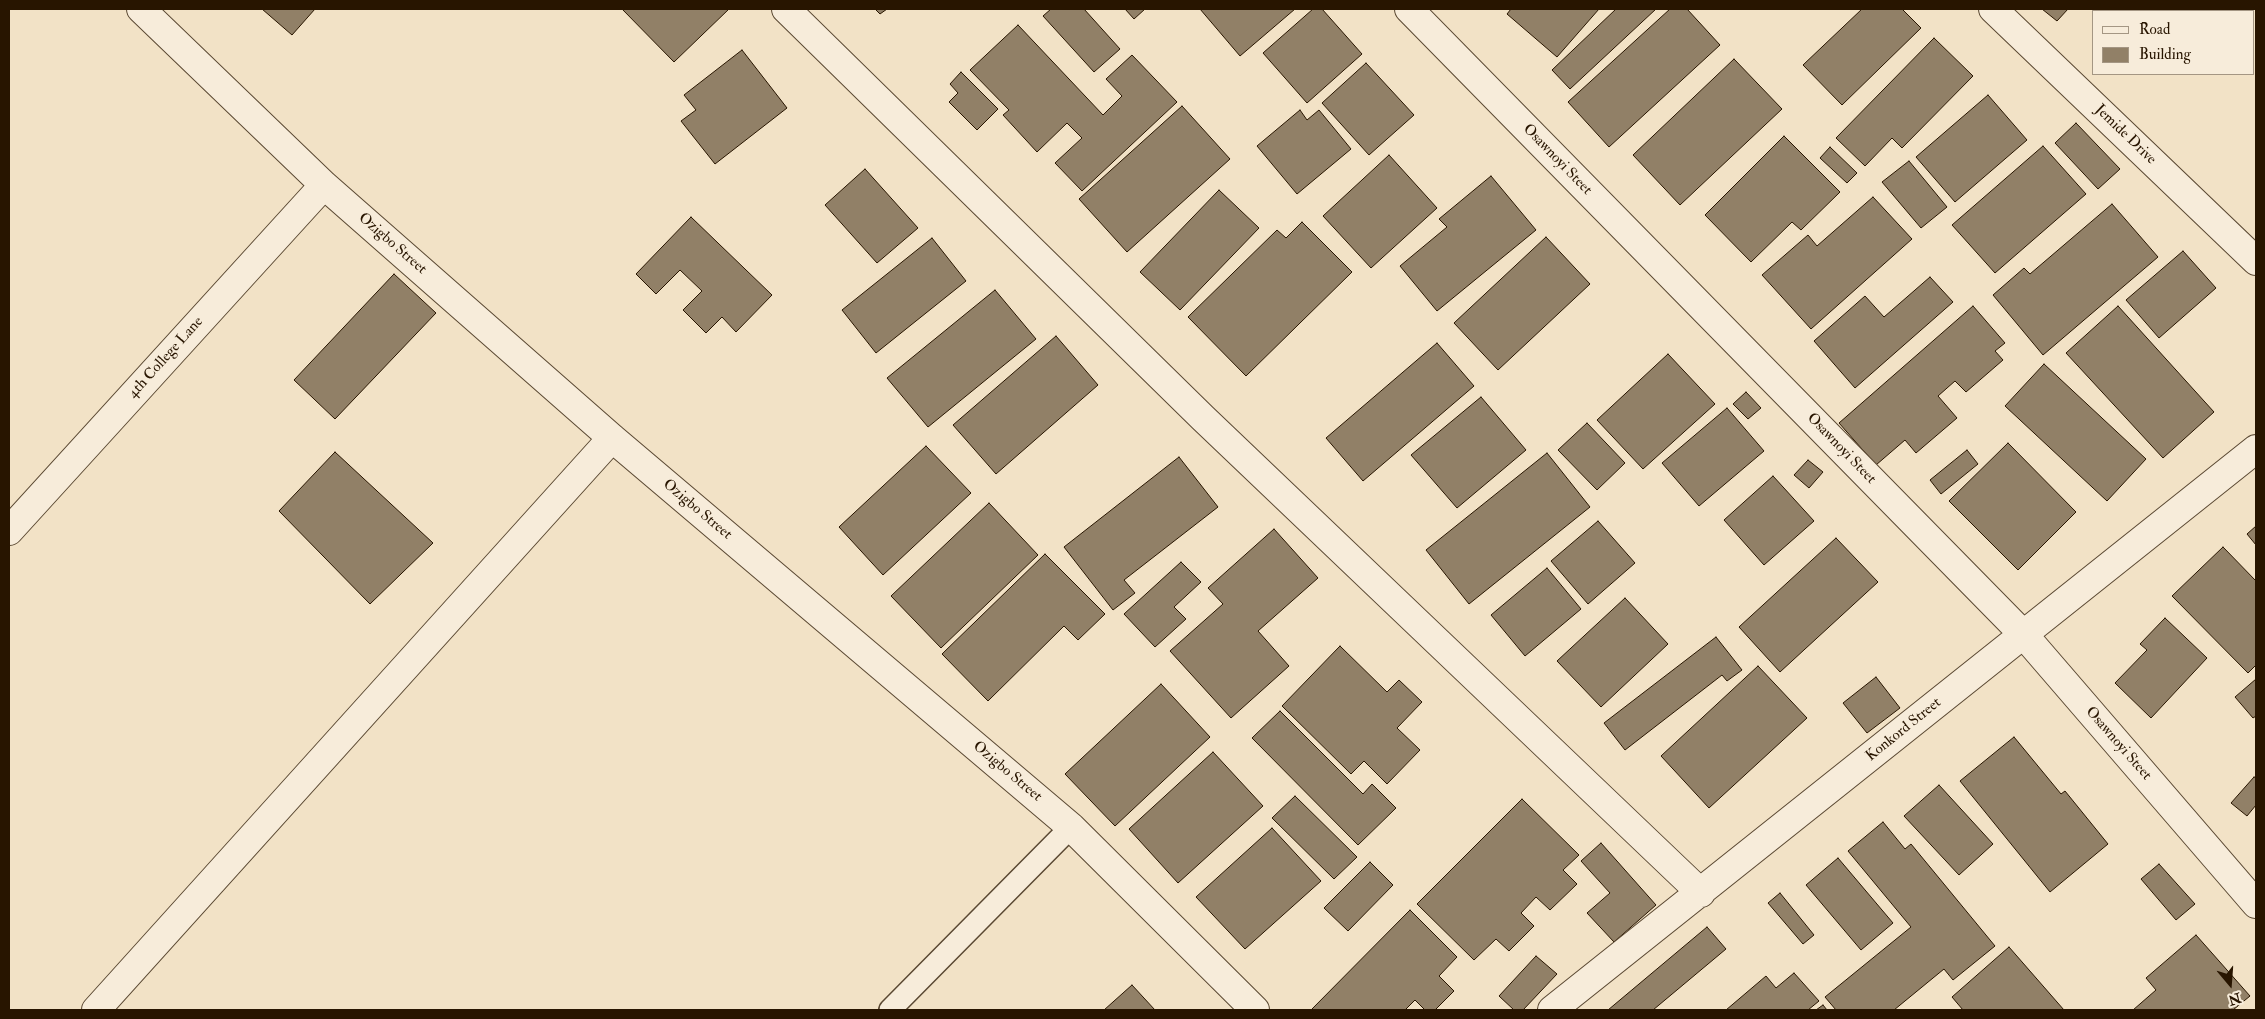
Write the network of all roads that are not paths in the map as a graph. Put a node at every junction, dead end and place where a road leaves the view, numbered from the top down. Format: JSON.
{"nodes":[{"id":1,"x":141,"y":9,"type":"edge"},
{"id":2,"x":786,"y":9,"type":"edge"},
{"id":3,"x":1409,"y":9,"type":"edge"},
{"id":4,"x":1993,"y":9,"type":"edge"},
{"id":5,"x":324,"y":185,"type":"junction"},
{"id":6,"x":2256,"y":261,"type":"edge"},
{"id":7,"x":612,"y":438,"type":"junction"},
{"id":8,"x":2256,"y":449,"type":"edge"},
{"id":9,"x":9,"y":531,"type":"edge"},
{"id":10,"x":2024,"y":635,"type":"junction"},
{"id":11,"x":1071,"y":827,"type":"junction"},
{"id":12,"x":1701,"y":893,"type":"junction"},
{"id":13,"x":2256,"y":904,"type":"edge"},
{"id":14,"x":96,"y":1010,"type":"edge"},
{"id":15,"x":890,"y":1010,"type":"edge"},
{"id":16,"x":1255,"y":1010,"type":"edge"},
{"id":17,"x":1552,"y":1010,"type":"edge"}],
"edges":[{"from":1,"to":5,"type":"street","name":"Ozigbo Street"},
{"from":2,"to":12,"type":"street"},
{"from":3,"to":10,"type":"street","name":"Osawnoyi Steet"},
{"from":4,"to":6,"type":"street","name":"Jemide Drive"},
{"from":5,"to":7,"type":"street","name":"Ozigbo Street"},
{"from":5,"to":9,"type":"street","name":"4th College Lane"},
{"from":7,"to":11,"type":"street","name":"Ozigbo Street"},
{"from":7,"to":14,"type":"street"},
{"from":8,"to":10,"type":"street","name":"Konkord Street"},
{"from":10,"to":12,"type":"street","name":"Konkord Street"},
{"from":10,"to":13,"type":"street","name":"Osawnoyi Steet"},
{"from":11,"to":15,"type":"lane"},
{"from":11,"to":16,"type":"street","name":"Ozigbo Street"},
{"from":12,"to":17,"type":"street","name":"Konkord Street"}]}
